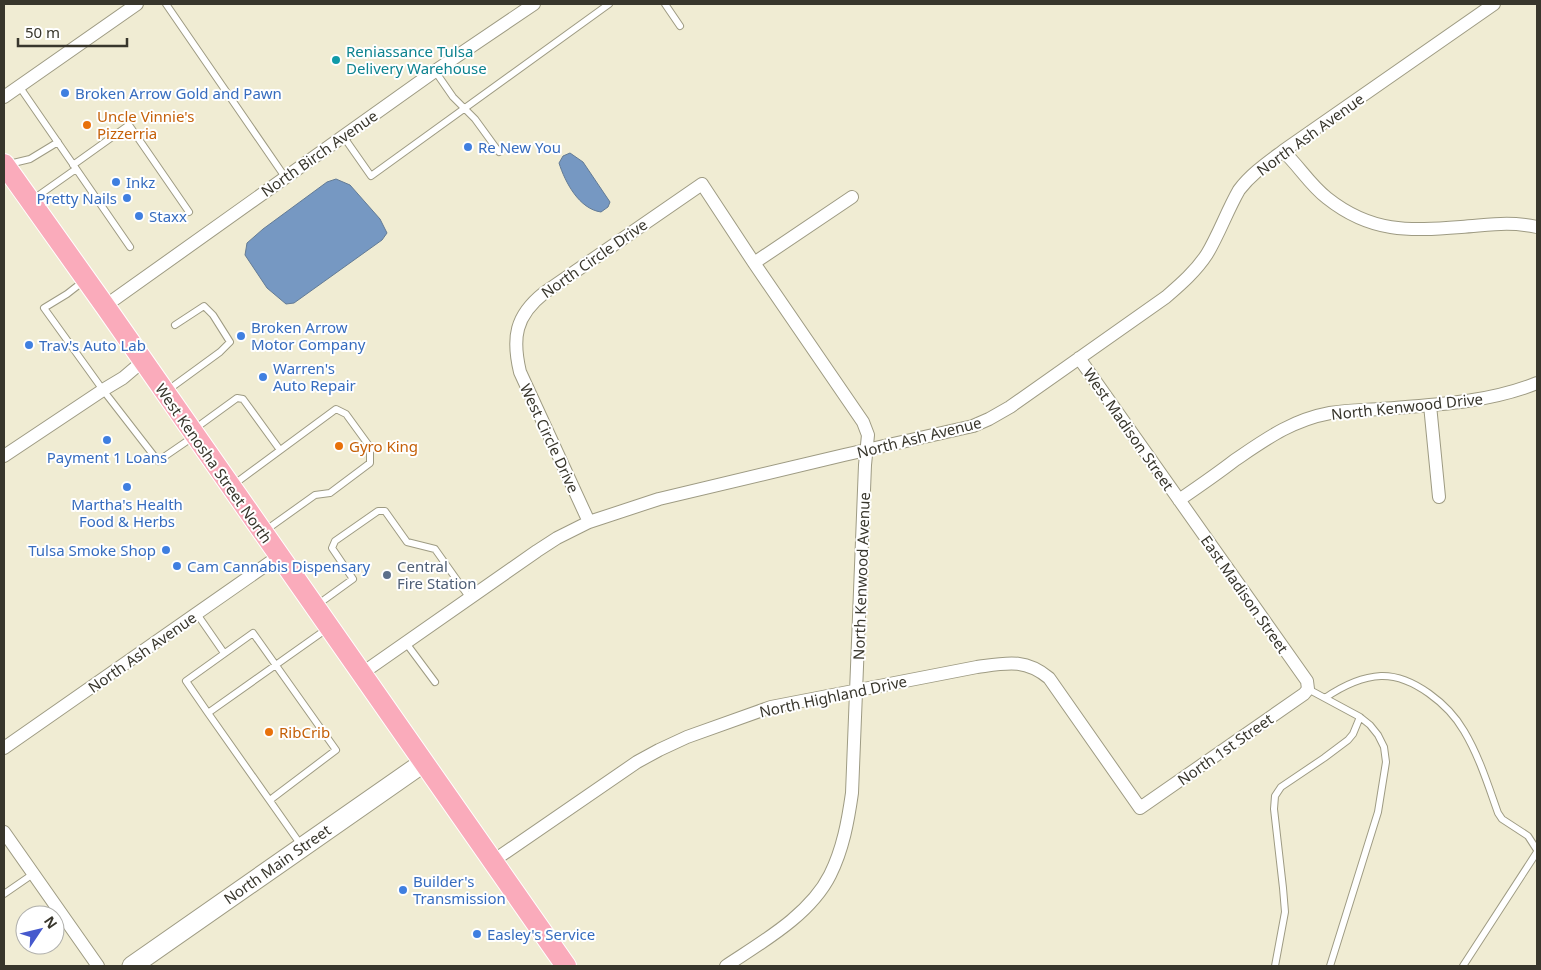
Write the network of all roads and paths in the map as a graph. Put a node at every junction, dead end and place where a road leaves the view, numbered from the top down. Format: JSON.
{"nodes":[{"id":1,"x":137,"y":4,"type":"edge"},
{"id":2,"x":166,"y":4,"type":"edge"},
{"id":3,"x":534,"y":4,"type":"edge"},
{"id":4,"x":609,"y":4,"type":"edge"},
{"id":5,"x":665,"y":4,"type":"edge"},
{"id":6,"x":1494,"y":4,"type":"edge"},
{"id":7,"x":680,"y":26,"type":"dead end"},
{"id":8,"x":435,"y":71,"type":"junction"},
{"id":9,"x":19,"y":86,"type":"junction"},
{"id":10,"x":4,"y":97,"type":"edge"},
{"id":11,"x":464,"y":109,"type":"junction"},
{"id":12,"x":343,"y":136,"type":"junction"},
{"id":13,"x":58,"y":142,"type":"junction"},
{"id":14,"x":1283,"y":150,"type":"junction"},
{"id":15,"x":499,"y":152,"type":"dead end"},
{"id":16,"x":4,"y":165,"type":"edge"},
{"id":17,"x":75,"y":167,"type":"junction"},
{"id":18,"x":286,"y":177,"type":"junction"},
{"id":19,"x":702,"y":184,"type":"joint"},
{"id":20,"x":852,"y":197,"type":"dead end"},
{"id":21,"x":31,"y":201,"type":"junction"},
{"id":22,"x":189,"y":212,"type":"dead end"},
{"id":23,"x":1537,"y":227,"type":"edge"},
{"id":24,"x":130,"y":247,"type":"dead end"},
{"id":25,"x":754,"y":263,"type":"junction"},
{"id":26,"x":86,"y":279,"type":"junction"},
{"id":27,"x":105,"y":306,"type":"junction"},
{"id":28,"x":175,"y":325,"type":"dead end"},
{"id":29,"x":516,"y":353,"type":"joint"},
{"id":30,"x":1079,"y":358,"type":"junction"},
{"id":31,"x":143,"y":361,"type":"junction"},
{"id":32,"x":1537,"y":383,"type":"edge"},
{"id":33,"x":103,"y":390,"type":"junction"},
{"id":34,"x":165,"y":392,"type":"junction"},
{"id":35,"x":1430,"y":405,"type":"junction"},
{"id":36,"x":194,"y":433,"type":"junction"},
{"id":37,"x":280,"y":450,"type":"junction"},
{"id":38,"x":867,"y":450,"type":"junction"},
{"id":39,"x":4,"y":456,"type":"edge"},
{"id":40,"x":231,"y":487,"type":"junction"},
{"id":41,"x":1439,"y":497,"type":"dead end"},
{"id":42,"x":1179,"y":500,"type":"junction"},
{"id":43,"x":589,"y":522,"type":"junction"},
{"id":44,"x":262,"y":532,"type":"junction"},
{"id":45,"x":279,"y":556,"type":"junction"},
{"id":46,"x":469,"y":597,"type":"junction"},
{"id":47,"x":314,"y":607,"type":"junction"},
{"id":48,"x":197,"y":614,"type":"junction"},
{"id":49,"x":329,"y":628,"type":"junction"},
{"id":50,"x":406,"y":642,"type":"junction"},
{"id":51,"x":224,"y":653,"type":"junction"},
{"id":52,"x":276,"y":665,"type":"junction"},
{"id":53,"x":361,"y":674,"type":"junction"},
{"id":54,"x":434,"y":682,"type":"dead end"},
{"id":55,"x":1308,"y":689,"type":"junction"},
{"id":56,"x":856,"y":690,"type":"junction"},
{"id":57,"x":1324,"y":698,"type":"junction"},
{"id":58,"x":208,"y":713,"type":"junction"},
{"id":59,"x":1360,"y":717,"type":"junction"},
{"id":60,"x":4,"y":748,"type":"edge"},
{"id":61,"x":423,"y":762,"type":"junction"},
{"id":62,"x":270,"y":800,"type":"junction"},
{"id":63,"x":1140,"y":808,"type":"joint"},
{"id":64,"x":4,"y":832,"type":"edge"},
{"id":65,"x":302,"y":847,"type":"junction"},
{"id":66,"x":1537,"y":851,"type":"edge"},
{"id":67,"x":493,"y":861,"type":"junction"},
{"id":68,"x":33,"y":874,"type":"junction"},
{"id":69,"x":4,"y":894,"type":"edge"},
{"id":70,"x":98,"y":966,"type":"edge"},
{"id":71,"x":132,"y":966,"type":"edge"},
{"id":72,"x":566,"y":966,"type":"edge"},
{"id":73,"x":726,"y":966,"type":"edge"},
{"id":74,"x":1275,"y":966,"type":"edge"},
{"id":75,"x":1330,"y":966,"type":"edge"},
{"id":76,"x":1463,"y":966,"type":"edge"}],
"edges":[{"from":1,"to":9,"type":"street"},
{"from":2,"to":18,"type":"lane"},
{"from":3,"to":8,"type":"street","name":"North Birch Avenue"},
{"from":4,"to":11,"type":"lane"},
{"from":5,"to":7,"type":"lane"},
{"from":6,"to":14,"type":"street","name":"North Ash Avenue"},
{"from":8,"to":11,"type":"lane"},
{"from":8,"to":12,"type":"street","name":"North Birch Avenue"},
{"from":9,"to":10,"type":"street"},
{"from":9,"to":13,"type":"lane"},
{"from":11,"to":12,"type":"lane"},
{"from":11,"to":15,"type":"lane"},
{"from":12,"to":18,"type":"street","name":"North Birch Avenue"},
{"from":13,"to":16,"type":"lane"},
{"from":13,"to":17,"type":"lane"},
{"from":14,"to":23,"type":"street"},
{"from":14,"to":30,"type":"street","name":"North Ash Avenue"},
{"from":16,"to":21,"type":"main road","name":"West Kenosha Street North"},
{"from":17,"to":21,"type":"lane"},
{"from":17,"to":22,"type":"lane"},
{"from":17,"to":24,"type":"lane"},
{"from":18,"to":27,"type":"street","name":"North Birch Avenue"},
{"from":19,"to":25,"type":"street","name":"North Kenwood Avenue"},
{"from":19,"to":29,"type":"street","name":"North Circle Drive"},
{"from":20,"to":25,"type":"street"},
{"from":21,"to":26,"type":"main road","name":"West Kenosha Street North"},
{"from":25,"to":38,"type":"street","name":"North Kenwood Avenue"},
{"from":26,"to":27,"type":"main road","name":"West Kenosha Street North"},
{"from":26,"to":33,"type":"lane"},
{"from":27,"to":31,"type":"main road","name":"West Kenosha Street North"},
{"from":28,"to":34,"type":"lane"},
{"from":29,"to":43,"type":"street","name":"West Circle Drive"},
{"from":30,"to":38,"type":"street","name":"North Ash Avenue"},
{"from":30,"to":42,"type":"street","name":"West Madison Street"},
{"from":31,"to":33,"type":"street"},
{"from":31,"to":34,"type":"main road","name":"West Kenosha Street North"},
{"from":32,"to":35,"type":"street","name":"North Kenwood Drive"},
{"from":33,"to":36,"type":"lane"},
{"from":33,"to":39,"type":"street"},
{"from":34,"to":36,"type":"main road","name":"West Kenosha Street North"},
{"from":35,"to":41,"type":"street"},
{"from":35,"to":42,"type":"street","name":"North Kenwood Drive"},
{"from":36,"to":37,"type":"lane"},
{"from":36,"to":40,"type":"main road","name":"West Kenosha Street North"},
{"from":37,"to":40,"type":"lane"},
{"from":37,"to":44,"type":"lane"},
{"from":38,"to":43,"type":"street","name":"North Ash Avenue"},
{"from":38,"to":56,"type":"street","name":"North Kenwood Avenue"},
{"from":40,"to":44,"type":"main road","name":"West Kenosha Street North"},
{"from":42,"to":55,"type":"street","name":"East Madison Street"},
{"from":43,"to":46,"type":"street","name":"North Ash Avenue"},
{"from":44,"to":45,"type":"main road","name":"West Kenosha Street North"},
{"from":45,"to":47,"type":"main road","name":"West Kenosha Street North"},
{"from":45,"to":48,"type":"street","name":"North Ash Avenue"},
{"from":46,"to":47,"type":"lane"},
{"from":46,"to":50,"type":"street","name":"North Ash Avenue"},
{"from":47,"to":49,"type":"main road","name":"West Kenosha Street North"},
{"from":48,"to":51,"type":"lane"},
{"from":48,"to":60,"type":"street","name":"North Ash Avenue"},
{"from":49,"to":52,"type":"lane"},
{"from":49,"to":53,"type":"main road","name":"West Kenosha Street North"},
{"from":50,"to":53,"type":"street","name":"North Ash Avenue"},
{"from":50,"to":54,"type":"lane"},
{"from":51,"to":52,"type":"lane"},
{"from":51,"to":58,"type":"lane"},
{"from":52,"to":58,"type":"lane"},
{"from":52,"to":62,"type":"lane"},
{"from":53,"to":61,"type":"main road","name":"West Kenosha Street North"},
{"from":55,"to":57,"type":"lane"},
{"from":55,"to":63,"type":"street","name":"North 1st Street"},
{"from":56,"to":63,"type":"street","name":"North Highland Drive"},
{"from":56,"to":67,"type":"street","name":"North Highland Drive"},
{"from":56,"to":73,"type":"street","name":"North Kenwood Avenue"},
{"from":57,"to":59,"type":"lane"},
{"from":57,"to":66,"type":"lane"},
{"from":58,"to":62,"type":"lane"},
{"from":59,"to":74,"type":"lane"},
{"from":59,"to":75,"type":"lane"},
{"from":61,"to":65,"type":"main road","name":"North Main Street"},
{"from":61,"to":67,"type":"main road","name":"West Kenosha Street North"},
{"from":62,"to":65,"type":"lane"},
{"from":64,"to":68,"type":"street"},
{"from":65,"to":71,"type":"main road","name":"North Main Street"},
{"from":66,"to":76,"type":"lane"},
{"from":67,"to":72,"type":"main road","name":"West Kenosha Street North"},
{"from":68,"to":69,"type":"lane"},
{"from":68,"to":70,"type":"street"}]}
